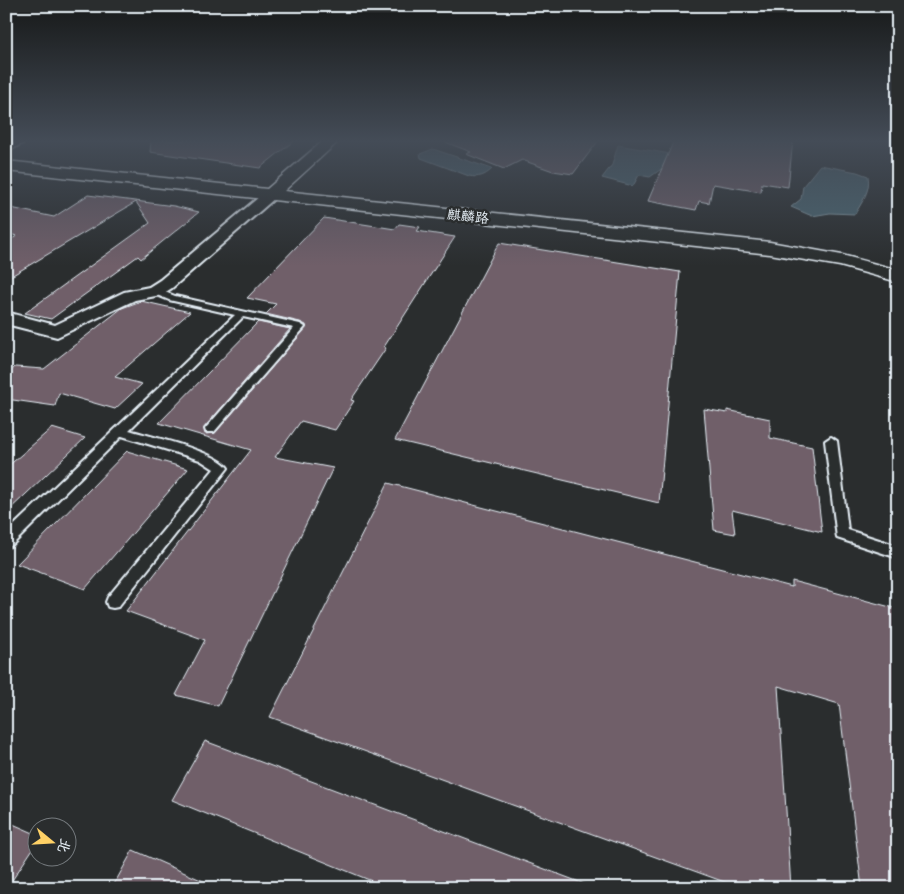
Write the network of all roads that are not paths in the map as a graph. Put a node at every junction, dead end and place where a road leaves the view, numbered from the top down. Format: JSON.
{"nodes":[{"id":1,"x":149,"y":182,"type":"edge"},
{"id":2,"x":285,"y":182,"type":"edge"},
{"id":3,"x":270,"y":195,"type":"junction"},
{"id":4,"x":898,"y":276,"type":"edge"},
{"id":5,"x":155,"y":290,"type":"junction"},
{"id":6,"x":241,"y":314,"type":"junction"},
{"id":7,"x":6,"y":318,"type":"edge"},
{"id":8,"x":210,"y":429,"type":"dead end"},
{"id":9,"x":120,"y":431,"type":"junction"},
{"id":10,"x":831,"y":441,"type":"dead end"},
{"id":11,"x":6,"y":542,"type":"edge"},
{"id":12,"x":898,"y":552,"type":"edge"},
{"id":13,"x":113,"y":602,"type":"dead end"}],
"edges":[{"from":1,"to":3,"type":"street","name":"麒麟路"},
{"from":2,"to":3,"type":"street"},
{"from":3,"to":4,"type":"street","name":"麒麟路"},
{"from":3,"to":5,"type":"street"},
{"from":5,"to":6,"type":"lane"},
{"from":5,"to":7,"type":"street"},
{"from":6,"to":8,"type":"lane"},
{"from":6,"to":9,"type":"lane"},
{"from":9,"to":11,"type":"lane"},
{"from":9,"to":13,"type":"lane"},
{"from":10,"to":12,"type":"lane"}]}
